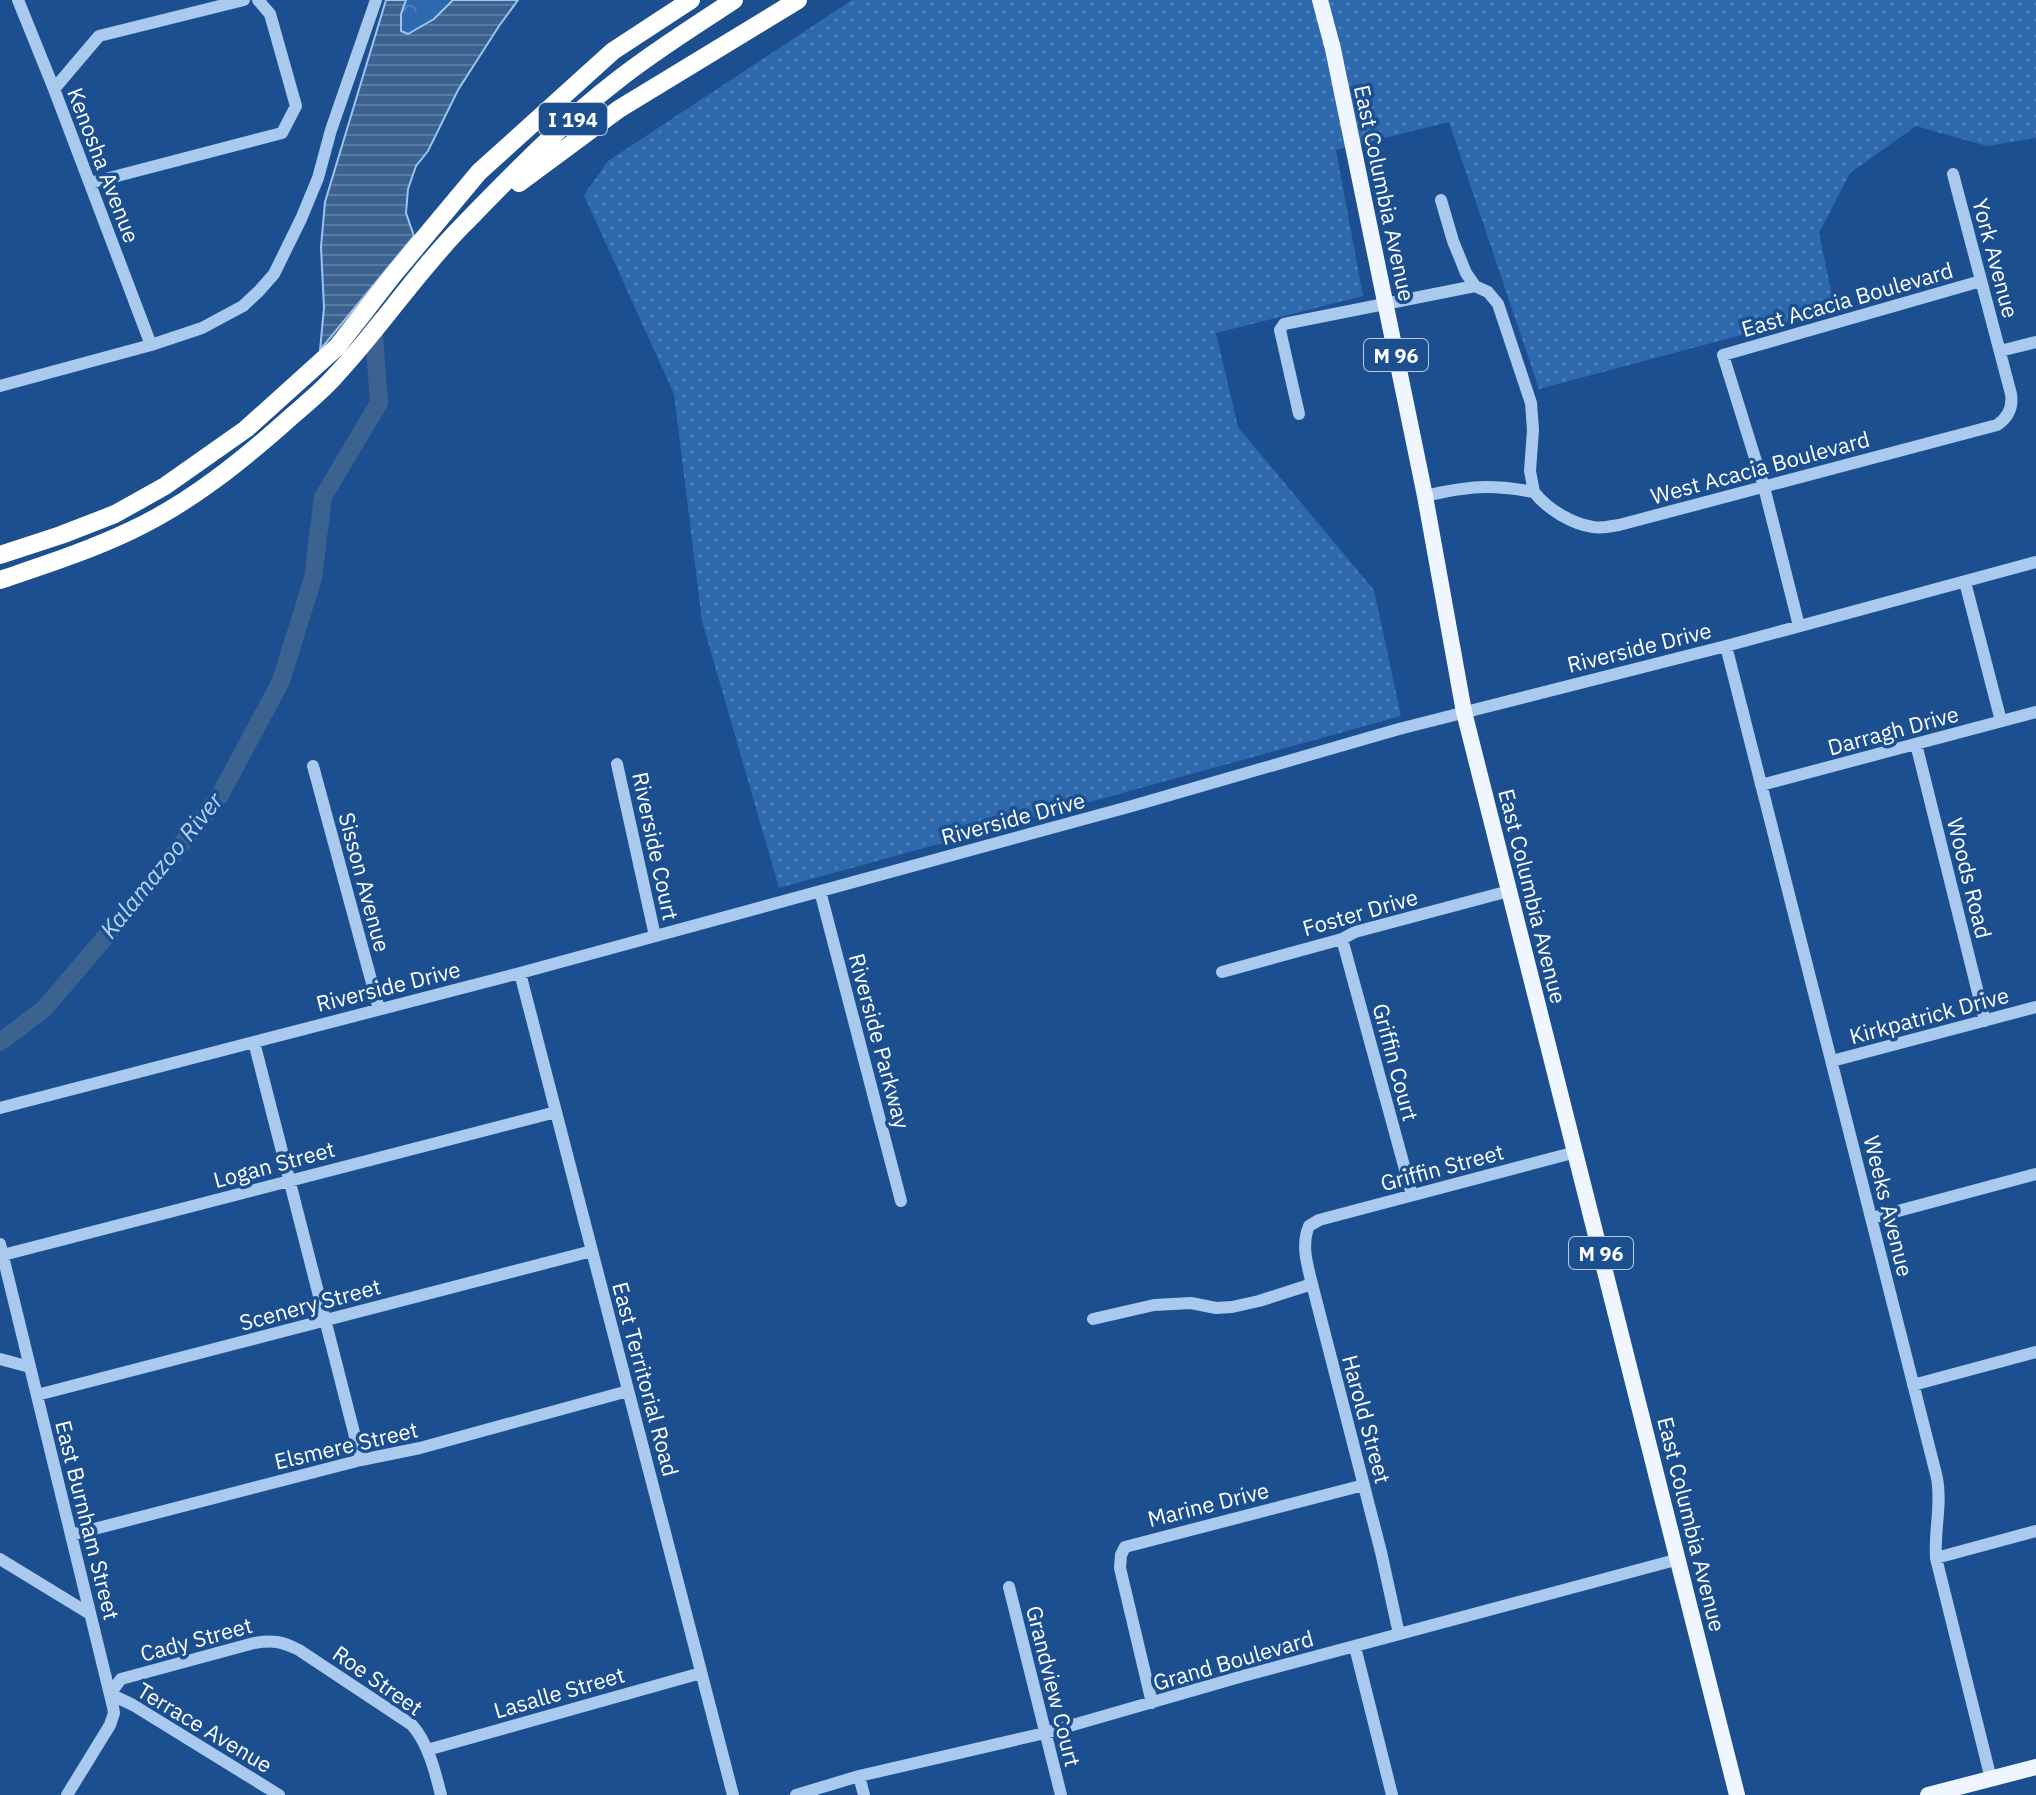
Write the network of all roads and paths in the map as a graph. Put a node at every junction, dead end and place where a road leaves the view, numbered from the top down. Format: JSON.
{"nodes":[{"id":1,"x":18,"y":0,"type":"edge"},
{"id":2,"x":244,"y":0,"type":"edge"},
{"id":3,"x":258,"y":0,"type":"edge"},
{"id":4,"x":376,"y":0,"type":"edge"},
{"id":5,"x":685,"y":0,"type":"edge"},
{"id":6,"x":691,"y":0,"type":"edge"},
{"id":7,"x":734,"y":0,"type":"edge"},
{"id":8,"x":798,"y":0,"type":"edge"},
{"id":9,"x":1320,"y":0,"type":"edge"},
{"id":10,"x":657,"y":23,"type":"junction"},
{"id":11,"x":54,"y":89,"type":"junction"},
{"id":12,"x":1953,"y":174,"type":"dead end"},
{"id":13,"x":90,"y":183,"type":"junction"},
{"id":14,"x":1441,"y":200,"type":"dead end"},
{"id":15,"x":462,"y":225,"type":"junction"},
{"id":16,"x":1981,"y":281,"type":"junction"},
{"id":17,"x":1475,"y":286,"type":"junction"},
{"id":18,"x":1386,"y":305,"type":"junction"},
{"id":19,"x":2036,"y":342,"type":"edge"},
{"id":20,"x":151,"y":345,"type":"junction"},
{"id":21,"x":2000,"y":351,"type":"junction"},
{"id":22,"x":0,"y":386,"type":"edge"},
{"id":23,"x":1299,"y":414,"type":"dead end"},
{"id":24,"x":1764,"y":487,"type":"junction"},
{"id":25,"x":1534,"y":492,"type":"junction"},
{"id":26,"x":1425,"y":496,"type":"junction"},
{"id":27,"x":0,"y":555,"type":"edge"},
{"id":28,"x":2036,"y":562,"type":"edge"},
{"id":29,"x":0,"y":580,"type":"edge"},
{"id":30,"x":1965,"y":582,"type":"junction"},
{"id":31,"x":1799,"y":626,"type":"junction"},
{"id":32,"x":1726,"y":646,"type":"junction"},
{"id":33,"x":1464,"y":712,"type":"junction"},
{"id":34,"x":2036,"y":712,"type":"edge"},
{"id":35,"x":2001,"y":721,"type":"junction"},
{"id":36,"x":1916,"y":744,"type":"junction"},
{"id":37,"x":617,"y":764,"type":"dead end"},
{"id":38,"x":313,"y":766,"type":"dead end"},
{"id":39,"x":1761,"y":785,"type":"junction"},
{"id":40,"x":820,"y":891,"type":"junction"},
{"id":41,"x":1509,"y":891,"type":"junction"},
{"id":42,"x":655,"y":936,"type":"junction"},
{"id":43,"x":1342,"y":939,"type":"junction"},
{"id":44,"x":1222,"y":972,"type":"dead end"},
{"id":45,"x":520,"y":973,"type":"junction"},
{"id":46,"x":2036,"y":1007,"type":"edge"},
{"id":47,"x":379,"y":1009,"type":"junction"},
{"id":48,"x":1985,"y":1021,"type":"junction"},
{"id":49,"x":254,"y":1042,"type":"junction"},
{"id":50,"x":1832,"y":1061,"type":"junction"},
{"id":51,"x":0,"y":1108,"type":"edge"},
{"id":52,"x":556,"y":1112,"type":"junction"},
{"id":53,"x":1576,"y":1152,"type":"junction"},
{"id":54,"x":2036,"y":1174,"type":"edge"},
{"id":55,"x":289,"y":1181,"type":"junction"},
{"id":56,"x":1412,"y":1195,"type":"junction"},
{"id":57,"x":901,"y":1201,"type":"dead end"},
{"id":58,"x":1872,"y":1218,"type":"junction"},
{"id":59,"x":1319,"y":1220,"type":"joint"},
{"id":60,"x":1,"y":1249,"type":"edge"},
{"id":61,"x":592,"y":1251,"type":"junction"},
{"id":62,"x":1312,"y":1284,"type":"junction"},
{"id":63,"x":1093,"y":1319,"type":"dead end"},
{"id":64,"x":325,"y":1320,"type":"junction"},
{"id":65,"x":2036,"y":1352,"type":"edge"},
{"id":66,"x":0,"y":1359,"type":"edge"},
{"id":67,"x":30,"y":1367,"type":"junction"},
{"id":68,"x":1913,"y":1385,"type":"junction"},
{"id":69,"x":628,"y":1391,"type":"junction"},
{"id":70,"x":37,"y":1395,"type":"junction"},
{"id":71,"x":361,"y":1460,"type":"junction"},
{"id":72,"x":1364,"y":1485,"type":"junction"},
{"id":73,"x":2036,"y":1531,"type":"edge"},
{"id":74,"x":71,"y":1535,"type":"junction"},
{"id":75,"x":1936,"y":1558,"type":"junction"},
{"id":76,"x":0,"y":1559,"type":"edge"},
{"id":77,"x":1679,"y":1559,"type":"junction"},
{"id":78,"x":1009,"y":1587,"type":"dead end"},
{"id":79,"x":90,"y":1614,"type":"junction"},
{"id":80,"x":1399,"y":1634,"type":"junction"},
{"id":81,"x":1355,"y":1647,"type":"junction"},
{"id":82,"x":299,"y":1650,"type":"joint"},
{"id":83,"x":701,"y":1673,"type":"junction"},
{"id":84,"x":110,"y":1694,"type":"junction"},
{"id":85,"x":1152,"y":1703,"type":"junction"},
{"id":86,"x":1045,"y":1733,"type":"junction"},
{"id":87,"x":427,"y":1750,"type":"junction"},
{"id":88,"x":2036,"y":1770,"type":"edge"},
{"id":89,"x":859,"y":1776,"type":"junction"},
{"id":90,"x":1991,"y":1779,"type":"junction"},
{"id":91,"x":67,"y":1795,"type":"edge"},
{"id":92,"x":279,"y":1795,"type":"edge"},
{"id":93,"x":441,"y":1795,"type":"edge"},
{"id":94,"x":733,"y":1795,"type":"edge"},
{"id":95,"x":796,"y":1795,"type":"edge"},
{"id":96,"x":864,"y":1795,"type":"edge"},
{"id":97,"x":1061,"y":1795,"type":"edge"},
{"id":98,"x":1392,"y":1795,"type":"edge"},
{"id":99,"x":1737,"y":1795,"type":"edge"},
{"id":100,"x":1928,"y":1795,"type":"edge"}],
"edges":[{"from":1,"to":11,"type":"street","name":"Kenosha Avenue"},
{"from":2,"to":11,"type":"street"},
{"from":3,"to":13,"type":"street"},
{"from":4,"to":20,"type":"street"},
{"from":5,"to":10,"type":"highway"},
{"from":6,"to":10,"type":"highway","number":"I 194"},
{"from":7,"to":15,"type":"highway","number":"I 194"},
{"from":8,"to":15,"type":"highway"},
{"from":9,"to":18,"type":"main road","name":"East Columbia Avenue","number":"M 96"},
{"from":10,"to":27,"type":"highway","number":"I 194"},
{"from":11,"to":13,"type":"street","name":"Kenosha Avenue"},
{"from":12,"to":16,"type":"street","name":"York Avenue"},
{"from":13,"to":20,"type":"street","name":"Kenosha Avenue"},
{"from":14,"to":17,"type":"street"},
{"from":15,"to":29,"type":"highway","number":"I 194"},
{"from":16,"to":21,"type":"street","name":"York Avenue"},
{"from":16,"to":24,"type":"street","name":"East Acacia Boulevard"},
{"from":17,"to":18,"type":"street"},
{"from":17,"to":25,"type":"street"},
{"from":18,"to":23,"type":"street"},
{"from":18,"to":26,"type":"main road","name":"East Columbia Avenue","number":"M 96"},
{"from":19,"to":21,"type":"street"},
{"from":20,"to":22,"type":"street"},
{"from":21,"to":24,"type":"street","name":"West Acacia Boulevard"},
{"from":24,"to":25,"type":"street","name":"West Acacia Boulevard"},
{"from":24,"to":31,"type":"street"},
{"from":25,"to":26,"type":"street"},
{"from":26,"to":33,"type":"main road","name":"East Columbia Avenue","number":"M 96"},
{"from":28,"to":30,"type":"street","name":"Riverside Drive"},
{"from":30,"to":31,"type":"street","name":"Riverside Drive"},
{"from":30,"to":35,"type":"street"},
{"from":31,"to":32,"type":"street","name":"Riverside Drive"},
{"from":32,"to":33,"type":"street","name":"Riverside Drive"},
{"from":32,"to":39,"type":"street","name":"Weeks Avenue"},
{"from":33,"to":40,"type":"street","name":"Riverside Drive"},
{"from":33,"to":41,"type":"main road","name":"East Columbia Avenue","number":"M 96"},
{"from":34,"to":35,"type":"street","name":"Darragh Drive"},
{"from":35,"to":36,"type":"street","name":"Darragh Drive"},
{"from":36,"to":39,"type":"street","name":"Darragh Drive"},
{"from":36,"to":48,"type":"street","name":"Woods Road"},
{"from":37,"to":42,"type":"street","name":"Riverside Court"},
{"from":38,"to":47,"type":"street","name":"Sisson Avenue"},
{"from":39,"to":50,"type":"street","name":"Weeks Avenue"},
{"from":40,"to":42,"type":"street","name":"Riverside Drive"},
{"from":40,"to":57,"type":"street","name":"Riverside Parkway"},
{"from":41,"to":43,"type":"street","name":"Foster Drive"},
{"from":41,"to":53,"type":"main road","name":"East Columbia Avenue","number":"M 96"},
{"from":42,"to":45,"type":"street","name":"Riverside Drive"},
{"from":43,"to":44,"type":"street","name":"Foster Drive"},
{"from":43,"to":56,"type":"street","name":"Griffin Court"},
{"from":45,"to":47,"type":"street","name":"Riverside Drive"},
{"from":45,"to":52,"type":"street","name":"East Territorial Road"},
{"from":46,"to":48,"type":"street","name":"Kirkpatrick Drive"},
{"from":47,"to":49,"type":"street","name":"Riverside Drive"},
{"from":48,"to":50,"type":"street","name":"Kirkpatrick Drive"},
{"from":49,"to":51,"type":"street","name":"Riverside Drive"},
{"from":49,"to":55,"type":"street"},
{"from":50,"to":58,"type":"street","name":"Weeks Avenue"},
{"from":52,"to":55,"type":"street","name":"Logan Street"},
{"from":52,"to":61,"type":"street","name":"East Territorial Road"},
{"from":53,"to":56,"type":"street","name":"Griffin Street"},
{"from":53,"to":77,"type":"main road","name":"East Columbia Avenue","number":"M 96"},
{"from":54,"to":58,"type":"street"},
{"from":55,"to":60,"type":"street","name":"Logan Street"},
{"from":55,"to":64,"type":"street"},
{"from":56,"to":59,"type":"street","name":"Griffin Street"},
{"from":58,"to":68,"type":"street","name":"Weeks Avenue"},
{"from":59,"to":62,"type":"street","name":"Harold Street"},
{"from":60,"to":67,"type":"street","name":"East Burnham Street"},
{"from":61,"to":64,"type":"street","name":"Scenery Street"},
{"from":61,"to":69,"type":"street","name":"East Territorial Road"},
{"from":62,"to":63,"type":"street"},
{"from":62,"to":72,"type":"street","name":"Harold Street"},
{"from":64,"to":70,"type":"street","name":"Scenery Street"},
{"from":64,"to":71,"type":"street"},
{"from":65,"to":68,"type":"street"},
{"from":66,"to":67,"type":"street"},
{"from":67,"to":70,"type":"street","name":"East Burnham Street"},
{"from":68,"to":75,"type":"street","name":"Weeks Avenue"},
{"from":69,"to":71,"type":"street","name":"Elsmere Street"},
{"from":69,"to":83,"type":"street","name":"East Territorial Road"},
{"from":70,"to":74,"type":"street","name":"East Burnham Street"},
{"from":71,"to":74,"type":"street","name":"Elsmere Street"},
{"from":72,"to":80,"type":"street","name":"Harold Street"},
{"from":72,"to":85,"type":"street","name":"Marine Drive"},
{"from":73,"to":75,"type":"street"},
{"from":74,"to":79,"type":"street","name":"East Burnham Street"},
{"from":75,"to":90,"type":"street","name":"Weeks Avenue"},
{"from":76,"to":79,"type":"street"},
{"from":77,"to":80,"type":"street","name":"Grand Boulevard"},
{"from":77,"to":99,"type":"main road","name":"East Columbia Avenue","number":"M 96"},
{"from":78,"to":86,"type":"street","name":"Grandview Court"},
{"from":79,"to":84,"type":"street","name":"East Burnham Street"},
{"from":80,"to":81,"type":"street","name":"Grand Boulevard"},
{"from":81,"to":85,"type":"street","name":"Grand Boulevard"},
{"from":81,"to":98,"type":"street"},
{"from":82,"to":84,"type":"street","name":"Cady Street"},
{"from":82,"to":87,"type":"street","name":"Roe Street"},
{"from":83,"to":87,"type":"street","name":"Lasalle Street"},
{"from":83,"to":94,"type":"street","name":"East Territorial Road"},
{"from":84,"to":91,"type":"street","name":"East Burnham Street"},
{"from":84,"to":92,"type":"street","name":"Terrace Avenue"},
{"from":85,"to":86,"type":"street","name":"Grand Boulevard"},
{"from":86,"to":89,"type":"street","name":"Grand Boulevard"},
{"from":86,"to":97,"type":"street","name":"Grandview Court"},
{"from":87,"to":93,"type":"street"},
{"from":88,"to":90,"type":"main road"},
{"from":89,"to":95,"type":"street","name":"Grand Boulevard"},
{"from":89,"to":96,"type":"street"},
{"from":90,"to":100,"type":"main road"}]}
